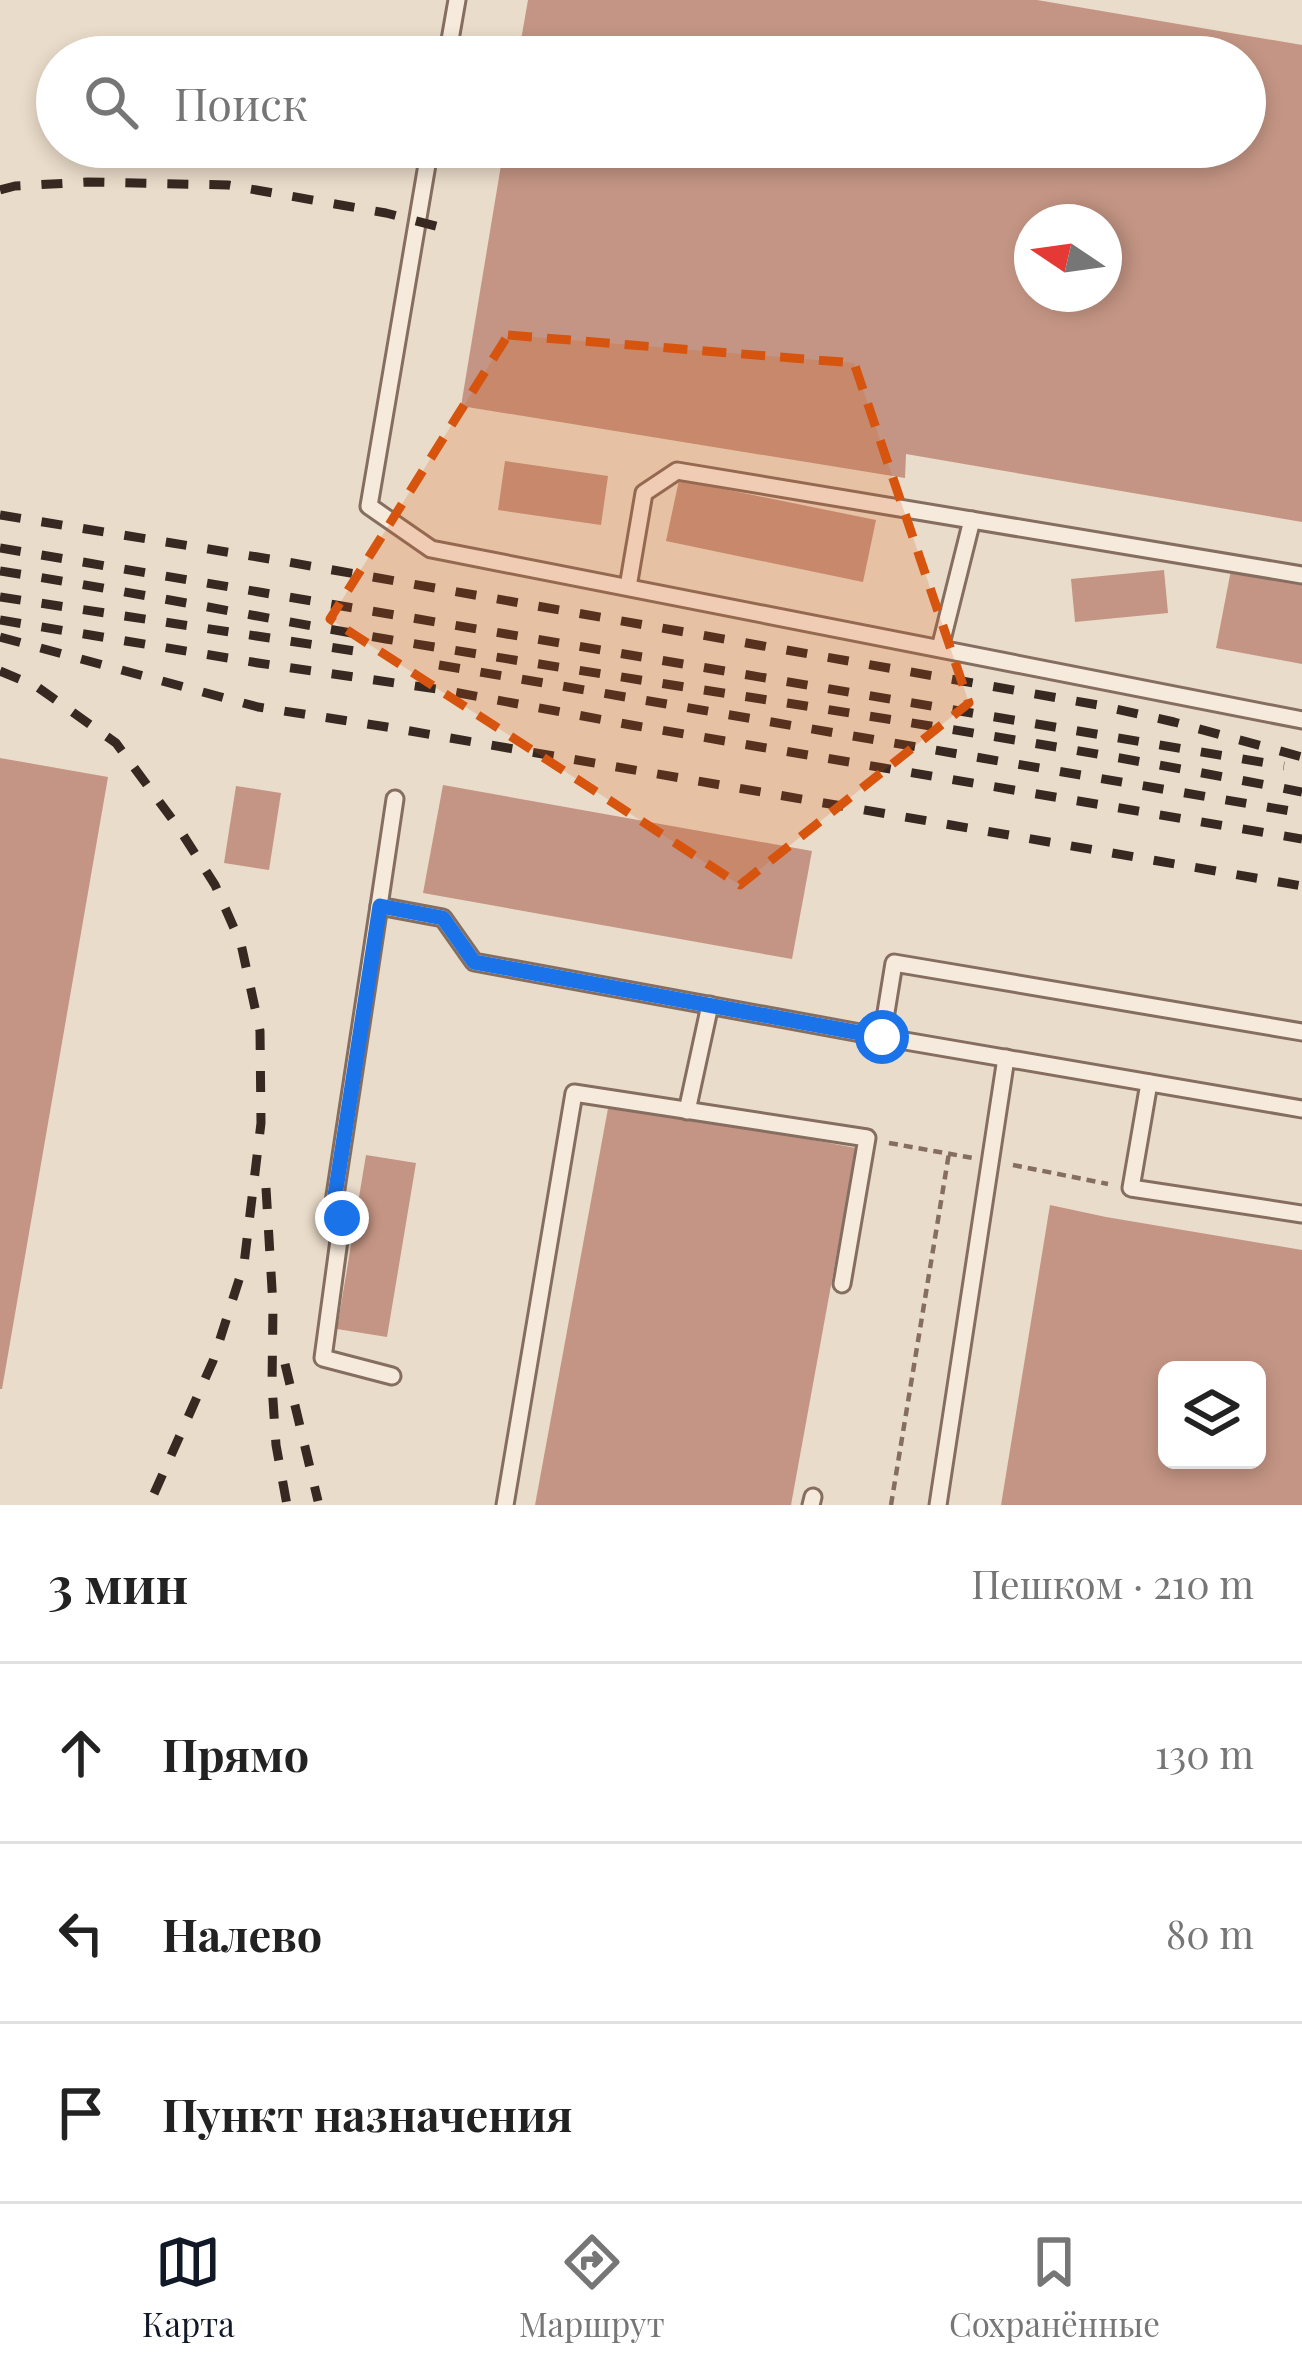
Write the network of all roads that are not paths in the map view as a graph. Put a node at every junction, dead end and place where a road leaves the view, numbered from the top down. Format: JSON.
{"nodes":[{"id":1,"x":457,"y":0,"type":"edge"},
{"id":2,"x":451,"y":36,"type":"edge"},
{"id":3,"x":426,"y":168,"type":"edge"},
{"id":4,"x":972,"y":520,"type":"junction"},
{"id":5,"x":1302,"y":575,"type":"edge"},
{"id":6,"x":628,"y":587,"type":"junction"},
{"id":7,"x":940,"y":648,"type":"junction"},
{"id":8,"x":1302,"y":720,"type":"edge"},
{"id":9,"x":394,"y":800,"type":"dead end"},
{"id":10,"x":380,"y":906,"type":"junction"},
{"id":11,"x":710,"y":1005,"type":"junction"},
{"id":12,"x":1302,"y":1032,"type":"edge"},
{"id":13,"x":882,"y":1037,"type":"junction"},
{"id":14,"x":1006,"y":1058,"type":"junction"},
{"id":15,"x":1149,"y":1082,"type":"junction"},
{"id":16,"x":1302,"y":1109,"type":"edge"},
{"id":17,"x":687,"y":1111,"type":"junction"},
{"id":18,"x":1302,"y":1214,"type":"edge"},
{"id":19,"x":842,"y":1284,"type":"dead end"},
{"id":20,"x":392,"y":1376,"type":"dead end"},
{"id":21,"x":506,"y":1505,"type":"edge"},
{"id":22,"x":938,"y":1505,"type":"edge"}],
"edges":[{"from":1,"to":2,"type":"lane"},
{"from":3,"to":6,"type":"lane"},
{"from":4,"to":5,"type":"lane"},
{"from":4,"to":6,"type":"lane"},
{"from":4,"to":7,"type":"lane"},
{"from":6,"to":7,"type":"lane"},
{"from":7,"to":8,"type":"lane"},
{"from":9,"to":10,"type":"lane"},
{"from":10,"to":11,"type":"lane"},
{"from":10,"to":20,"type":"lane"},
{"from":11,"to":13,"type":"lane"},
{"from":11,"to":17,"type":"lane"},
{"from":12,"to":13,"type":"lane"},
{"from":13,"to":14,"type":"lane"},
{"from":14,"to":15,"type":"lane"},
{"from":14,"to":22,"type":"lane"},
{"from":15,"to":16,"type":"lane"},
{"from":15,"to":18,"type":"lane"},
{"from":17,"to":19,"type":"lane"},
{"from":17,"to":21,"type":"lane"}]}
